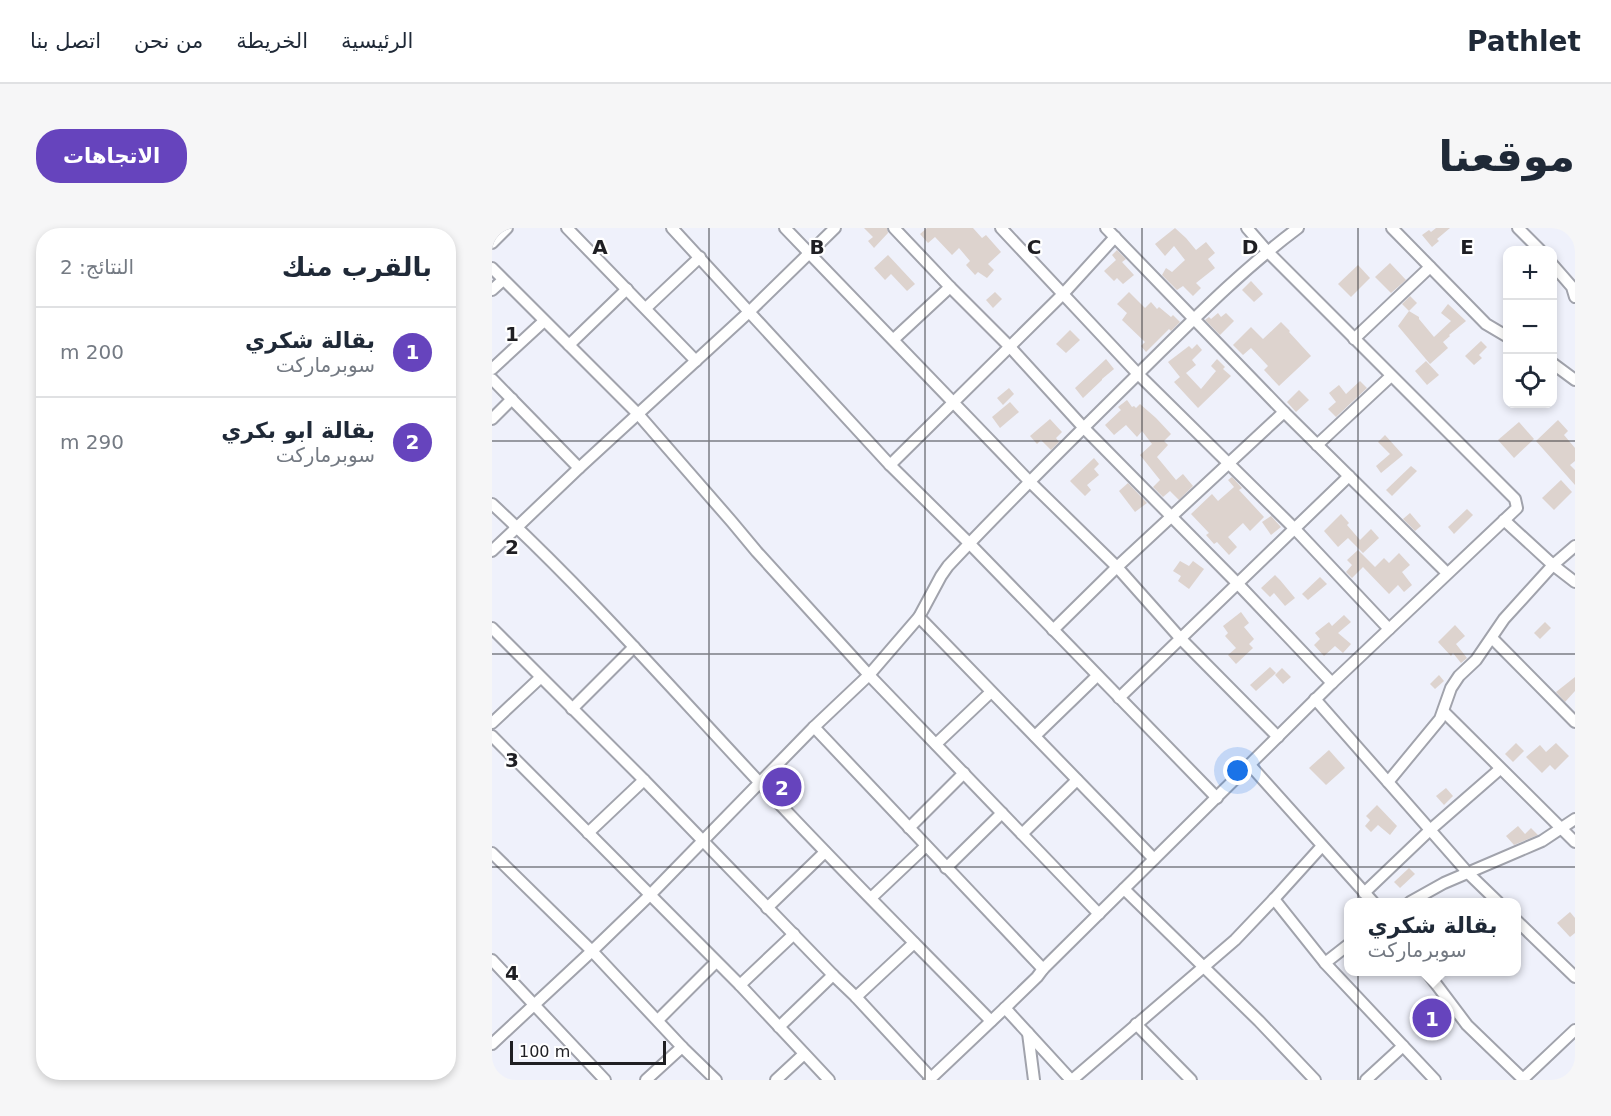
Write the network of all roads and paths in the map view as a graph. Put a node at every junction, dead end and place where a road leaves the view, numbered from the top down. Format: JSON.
{"nodes":[{"id":1,"x":507,"y":228,"type":"edge"},
{"id":2,"x":567,"y":228,"type":"edge"},
{"id":3,"x":785,"y":228,"type":"edge"},
{"id":4,"x":835,"y":228,"type":"edge"},
{"id":5,"x":894,"y":228,"type":"edge"},
{"id":6,"x":1001,"y":228,"type":"edge"},
{"id":7,"x":1106,"y":228,"type":"edge"},
{"id":8,"x":1247,"y":228,"type":"edge"},
{"id":9,"x":1298,"y":228,"type":"edge"},
{"id":10,"x":1392,"y":228,"type":"edge"},
{"id":11,"x":1518,"y":228,"type":"edge"},
{"id":12,"x":680,"y":231,"type":"edge"},
{"id":13,"x":1115,"y":237,"type":"junction"},
{"id":14,"x":492,"y":243,"type":"edge"},
{"id":15,"x":1536,"y":246,"type":"edge"},
{"id":16,"x":1267,"y":251,"type":"junction"},
{"id":17,"x":810,"y":253,"type":"junction"},
{"id":18,"x":700,"y":256,"type":"junction"},
{"id":19,"x":492,"y":267,"type":"edge"},
{"id":20,"x":1430,"y":267,"type":"junction"},
{"id":21,"x":1557,"y":270,"type":"edge"},
{"id":22,"x":503,"y":280,"type":"junction"},
{"id":23,"x":950,"y":287,"type":"junction"},
{"id":24,"x":627,"y":289,"type":"junction"},
{"id":25,"x":492,"y":290,"type":"edge"},
{"id":26,"x":1574,"y":290,"type":"edge"},
{"id":27,"x":1063,"y":294,"type":"junction"},
{"id":28,"x":646,"y":308,"type":"junction"},
{"id":29,"x":749,"y":312,"type":"junction"},
{"id":30,"x":1194,"y":319,"type":"junction"},
{"id":31,"x":544,"y":321,"type":"junction"},
{"id":32,"x":1503,"y":333,"type":"edge"},
{"id":33,"x":894,"y":339,"type":"junction"},
{"id":34,"x":1354,"y":339,"type":"junction"},
{"id":35,"x":568,"y":345,"type":"junction"},
{"id":36,"x":1010,"y":347,"type":"junction"},
{"id":37,"x":696,"y":361,"type":"junction"},
{"id":38,"x":1557,"y":367,"type":"edge"},
{"id":39,"x":492,"y":369,"type":"edge"},
{"id":40,"x":1138,"y":374,"type":"junction"},
{"id":41,"x":1390,"y":376,"type":"junction"},
{"id":42,"x":492,"y":379,"type":"edge"},
{"id":43,"x":1575,"y":380,"type":"edge"},
{"id":44,"x":512,"y":399,"type":"junction"},
{"id":45,"x":954,"y":401,"type":"junction"},
{"id":46,"x":1284,"y":412,"type":"junction"},
{"id":47,"x":638,"y":414,"type":"junction"},
{"id":48,"x":492,"y":419,"type":"edge"},
{"id":49,"x":1083,"y":427,"type":"junction"},
{"id":50,"x":1317,"y":445,"type":"junction"},
{"id":51,"x":1228,"y":463,"type":"junction"},
{"id":52,"x":890,"y":465,"type":"junction"},
{"id":53,"x":579,"y":468,"type":"junction"},
{"id":54,"x":1349,"y":476,"type":"junction"},
{"id":55,"x":1030,"y":482,"type":"junction"},
{"id":56,"x":492,"y":504,"type":"edge"},
{"id":57,"x":1172,"y":518,"type":"junction"},
{"id":58,"x":1504,"y":520,"type":"junction"},
{"id":59,"x":516,"y":526,"type":"junction"},
{"id":60,"x":1294,"y":528,"type":"junction"},
{"id":61,"x":969,"y":543,"type":"junction"},
{"id":62,"x":1575,"y":546,"type":"edge"},
{"id":63,"x":492,"y":550,"type":"edge"},
{"id":64,"x":1553,"y":565,"type":"junction"},
{"id":65,"x":1117,"y":567,"type":"junction"},
{"id":66,"x":1447,"y":573,"type":"junction"},
{"id":67,"x":1575,"y":582,"type":"edge"},
{"id":68,"x":1238,"y":584,"type":"junction"},
{"id":69,"x":919,"y":617,"type":"junction"},
{"id":70,"x":492,"y":628,"type":"edge"},
{"id":71,"x":1389,"y":629,"type":"junction"},
{"id":72,"x":1053,"y":630,"type":"junction"},
{"id":73,"x":1492,"y":638,"type":"junction"},
{"id":74,"x":1181,"y":639,"type":"junction"},
{"id":75,"x":634,"y":647,"type":"junction"},
{"id":76,"x":869,"y":675,"type":"junction"},
{"id":77,"x":1097,"y":676,"type":"junction"},
{"id":78,"x":540,"y":678,"type":"junction"},
{"id":79,"x":1332,"y":683,"type":"junction"},
{"id":80,"x":991,"y":692,"type":"junction"},
{"id":81,"x":1119,"y":698,"type":"junction"},
{"id":82,"x":1315,"y":699,"type":"junction"},
{"id":83,"x":572,"y":709,"type":"junction"},
{"id":84,"x":1444,"y":712,"type":"junction"},
{"id":85,"x":1575,"y":722,"type":"edge"},
{"id":86,"x":492,"y":723,"type":"edge"},
{"id":87,"x":814,"y":727,"type":"junction"},
{"id":88,"x":492,"y":736,"type":"edge"},
{"id":89,"x":1035,"y":736,"type":"junction"},
{"id":90,"x":1278,"y":737,"type":"junction"},
{"id":91,"x":936,"y":744,"type":"junction"},
{"id":92,"x":1250,"y":765,"type":"junction"},
{"id":93,"x":1500,"y":769,"type":"junction"},
{"id":94,"x":964,"y":773,"type":"junction"},
{"id":95,"x":644,"y":780,"type":"junction"},
{"id":96,"x":1077,"y":780,"type":"junction"},
{"id":97,"x":759,"y":782,"type":"junction"},
{"id":98,"x":1388,"y":782,"type":"junction"},
{"id":99,"x":1217,"y":798,"type":"junction"},
{"id":100,"x":1002,"y":813,"type":"junction"},
{"id":101,"x":1575,"y":819,"type":"edge"},
{"id":102,"x":909,"y":828,"type":"junction"},
{"id":103,"x":1563,"y":829,"type":"junction"},
{"id":104,"x":1430,"y":830,"type":"junction"},
{"id":105,"x":588,"y":833,"type":"junction"},
{"id":106,"x":1022,"y":834,"type":"junction"},
{"id":107,"x":704,"y":841,"type":"junction"},
{"id":108,"x":1575,"y":842,"type":"edge"},
{"id":109,"x":926,"y":846,"type":"junction"},
{"id":110,"x":1322,"y":846,"type":"junction"},
{"id":111,"x":825,"y":852,"type":"junction"},
{"id":112,"x":492,"y":853,"type":"edge"},
{"id":113,"x":1154,"y":859,"type":"junction"},
{"id":114,"x":946,"y":868,"type":"junction"},
{"id":115,"x":1468,"y":873,"type":"junction"},
{"id":116,"x":1124,"y":889,"type":"junction"},
{"id":117,"x":1364,"y":892,"type":"junction"},
{"id":118,"x":650,"y":895,"type":"junction"},
{"id":119,"x":871,"y":898,"type":"junction"},
{"id":120,"x":1369,"y":898,"type":"edge"},
{"id":121,"x":1418,"y":898,"type":"edge"},
{"id":122,"x":1493,"y":898,"type":"edge"},
{"id":123,"x":1274,"y":900,"type":"junction"},
{"id":124,"x":768,"y":908,"type":"junction"},
{"id":125,"x":1099,"y":914,"type":"junction"},
{"id":126,"x":1521,"y":925,"type":"edge"},
{"id":127,"x":794,"y":934,"type":"junction"},
{"id":128,"x":914,"y":943,"type":"junction"},
{"id":129,"x":1344,"y":948,"type":"edge"},
{"id":130,"x":592,"y":951,"type":"junction"},
{"id":131,"x":492,"y":960,"type":"edge"},
{"id":132,"x":716,"y":962,"type":"junction"},
{"id":133,"x":1325,"y":963,"type":"junction"},
{"id":134,"x":1202,"y":967,"type":"junction"},
{"id":135,"x":1043,"y":969,"type":"junction"},
{"id":136,"x":833,"y":975,"type":"junction"},
{"id":137,"x":1430,"y":976,"type":"edge"},
{"id":138,"x":1575,"y":977,"type":"edge"},
{"id":139,"x":740,"y":986,"type":"junction"},
{"id":140,"x":856,"y":997,"type":"junction"},
{"id":141,"x":535,"y":1004,"type":"junction"},
{"id":142,"x":1005,"y":1008,"type":"junction"},
{"id":143,"x":658,"y":1020,"type":"junction"},
{"id":144,"x":991,"y":1021,"type":"junction"},
{"id":145,"x":1136,"y":1024,"type":"junction"},
{"id":146,"x":779,"y":1027,"type":"junction"},
{"id":147,"x":1575,"y":1030,"type":"edge"},
{"id":148,"x":1028,"y":1033,"type":"junction"},
{"id":149,"x":492,"y":1044,"type":"edge"},
{"id":150,"x":1403,"y":1046,"type":"junction"},
{"id":151,"x":682,"y":1047,"type":"junction"},
{"id":152,"x":804,"y":1054,"type":"junction"},
{"id":153,"x":603,"y":1079,"type":"edge"},
{"id":154,"x":930,"y":1079,"type":"edge"},
{"id":155,"x":1523,"y":1079,"type":"edge"},
{"id":156,"x":646,"y":1080,"type":"edge"},
{"id":157,"x":716,"y":1080,"type":"edge"},
{"id":158,"x":776,"y":1080,"type":"edge"},
{"id":159,"x":829,"y":1080,"type":"edge"},
{"id":160,"x":1034,"y":1080,"type":"edge"},
{"id":161,"x":1071,"y":1080,"type":"edge"},
{"id":162,"x":1191,"y":1080,"type":"edge"},
{"id":163,"x":1315,"y":1080,"type":"edge"},
{"id":164,"x":1366,"y":1080,"type":"edge"},
{"id":165,"x":1435,"y":1080,"type":"edge"}],
"edges":[{"from":1,"to":14,"type":"street"},
{"from":2,"to":24,"type":"street"},
{"from":3,"to":17,"type":"street"},
{"from":4,"to":17,"type":"street"},
{"from":5,"to":23,"type":"street"},
{"from":6,"to":27,"type":"street"},
{"from":7,"to":13,"type":"street"},
{"from":8,"to":16,"type":"street"},
{"from":9,"to":16,"type":"street"},
{"from":10,"to":20,"type":"street"},
{"from":11,"to":15,"type":"street"},
{"from":12,"to":18,"type":"street"},
{"from":13,"to":27,"type":"street"},
{"from":13,"to":30,"type":"street"},
{"from":16,"to":30,"type":"street"},
{"from":16,"to":34,"type":"street"},
{"from":17,"to":29,"type":"street"},
{"from":17,"to":33,"type":"street"},
{"from":18,"to":28,"type":"street"},
{"from":18,"to":29,"type":"street"},
{"from":19,"to":22,"type":"street"},
{"from":20,"to":32,"type":"street"},
{"from":20,"to":34,"type":"street"},
{"from":21,"to":26,"type":"street"},
{"from":22,"to":25,"type":"street"},
{"from":22,"to":31,"type":"street"},
{"from":23,"to":33,"type":"street"},
{"from":23,"to":36,"type":"street"},
{"from":24,"to":28,"type":"street"},
{"from":24,"to":35,"type":"street"},
{"from":27,"to":36,"type":"street"},
{"from":27,"to":40,"type":"street"},
{"from":28,"to":37,"type":"street"},
{"from":29,"to":37,"type":"street"},
{"from":29,"to":52,"type":"street"},
{"from":30,"to":40,"type":"street"},
{"from":30,"to":46,"type":"street"},
{"from":31,"to":35,"type":"street"},
{"from":31,"to":39,"type":"street"},
{"from":33,"to":45,"type":"street"},
{"from":34,"to":41,"type":"street"},
{"from":35,"to":47,"type":"street"},
{"from":36,"to":45,"type":"street"},
{"from":36,"to":49,"type":"street"},
{"from":37,"to":47,"type":"street"},
{"from":38,"to":43,"type":"street"},
{"from":40,"to":49,"type":"street"},
{"from":40,"to":51,"type":"street"},
{"from":41,"to":50,"type":"street"},
{"from":41,"to":58,"type":"street"},
{"from":42,"to":44,"type":"street"},
{"from":44,"to":48,"type":"street"},
{"from":44,"to":53,"type":"street"},
{"from":45,"to":52,"type":"street"},
{"from":45,"to":55,"type":"street"},
{"from":46,"to":50,"type":"street"},
{"from":46,"to":51,"type":"street"},
{"from":47,"to":53,"type":"street"},
{"from":47,"to":76,"type":"street"},
{"from":49,"to":55,"type":"street"},
{"from":49,"to":57,"type":"street"},
{"from":50,"to":54,"type":"street"},
{"from":51,"to":57,"type":"street"},
{"from":51,"to":60,"type":"street"},
{"from":52,"to":61,"type":"street"},
{"from":53,"to":59,"type":"street"},
{"from":54,"to":60,"type":"street"},
{"from":54,"to":66,"type":"street"},
{"from":55,"to":61,"type":"street"},
{"from":55,"to":65,"type":"street"},
{"from":56,"to":59,"type":"street"},
{"from":57,"to":65,"type":"street"},
{"from":57,"to":68,"type":"street"},
{"from":58,"to":64,"type":"street"},
{"from":58,"to":66,"type":"street"},
{"from":59,"to":63,"type":"street"},
{"from":59,"to":75,"type":"street"},
{"from":60,"to":68,"type":"street"},
{"from":60,"to":71,"type":"street"},
{"from":61,"to":69,"type":"street"},
{"from":61,"to":72,"type":"street"},
{"from":62,"to":64,"type":"street"},
{"from":64,"to":67,"type":"street"},
{"from":64,"to":73,"type":"street"},
{"from":65,"to":72,"type":"street"},
{"from":65,"to":74,"type":"street"},
{"from":66,"to":71,"type":"street"},
{"from":68,"to":74,"type":"street"},
{"from":68,"to":79,"type":"street"},
{"from":69,"to":76,"type":"street"},
{"from":69,"to":80,"type":"street"},
{"from":70,"to":78,"type":"street"},
{"from":71,"to":79,"type":"street"},
{"from":72,"to":77,"type":"street"},
{"from":73,"to":84,"type":"street"},
{"from":73,"to":85,"type":"street"},
{"from":74,"to":81,"type":"street"},
{"from":74,"to":90,"type":"street"},
{"from":75,"to":83,"type":"street"},
{"from":75,"to":97,"type":"street"},
{"from":76,"to":87,"type":"street"},
{"from":76,"to":91,"type":"street"},
{"from":77,"to":81,"type":"street"},
{"from":77,"to":89,"type":"street"},
{"from":78,"to":83,"type":"street"},
{"from":78,"to":86,"type":"street"},
{"from":79,"to":82,"type":"street"},
{"from":80,"to":89,"type":"street"},
{"from":80,"to":91,"type":"street"},
{"from":81,"to":99,"type":"street"},
{"from":82,"to":90,"type":"street"},
{"from":82,"to":98,"type":"street"},
{"from":83,"to":95,"type":"street"},
{"from":84,"to":93,"type":"street"},
{"from":84,"to":98,"type":"street"},
{"from":87,"to":97,"type":"street"},
{"from":87,"to":102,"type":"street"},
{"from":88,"to":105,"type":"street"},
{"from":89,"to":96,"type":"street"},
{"from":90,"to":92,"type":"street"},
{"from":91,"to":94,"type":"street"},
{"from":92,"to":99,"type":"street"},
{"from":92,"to":110,"type":"street"},
{"from":93,"to":103,"type":"street"},
{"from":93,"to":104,"type":"street"},
{"from":94,"to":100,"type":"street"},
{"from":94,"to":102,"type":"street"},
{"from":95,"to":105,"type":"street"},
{"from":95,"to":107,"type":"street"},
{"from":96,"to":106,"type":"street"},
{"from":96,"to":113,"type":"street"},
{"from":97,"to":107,"type":"street"},
{"from":97,"to":111,"type":"street"},
{"from":98,"to":104,"type":"street"},
{"from":99,"to":113,"type":"street"},
{"from":100,"to":106,"type":"street"},
{"from":100,"to":114,"type":"street"},
{"from":101,"to":103,"type":"street"},
{"from":102,"to":109,"type":"street"},
{"from":103,"to":108,"type":"street"},
{"from":103,"to":115,"type":"street"},
{"from":104,"to":115,"type":"street"},
{"from":104,"to":117,"type":"street"},
{"from":105,"to":118,"type":"street"},
{"from":106,"to":125,"type":"street"},
{"from":107,"to":118,"type":"street"},
{"from":107,"to":124,"type":"street"},
{"from":109,"to":114,"type":"street"},
{"from":109,"to":119,"type":"street"},
{"from":110,"to":117,"type":"street"},
{"from":110,"to":123,"type":"street"},
{"from":111,"to":119,"type":"street"},
{"from":111,"to":124,"type":"street"},
{"from":112,"to":130,"type":"street"},
{"from":113,"to":116,"type":"street"},
{"from":114,"to":135,"type":"street"},
{"from":115,"to":121,"type":"street"},
{"from":115,"to":122,"type":"street"},
{"from":116,"to":125,"type":"street"},
{"from":116,"to":134,"type":"street"},
{"from":117,"to":120,"type":"street"},
{"from":118,"to":130,"type":"street"},
{"from":118,"to":132,"type":"street"},
{"from":119,"to":128,"type":"street"},
{"from":123,"to":133,"type":"street"},
{"from":123,"to":134,"type":"street"},
{"from":124,"to":127,"type":"street"},
{"from":125,"to":135,"type":"street"},
{"from":126,"to":138,"type":"street"},
{"from":127,"to":136,"type":"street"},
{"from":127,"to":139,"type":"street"},
{"from":128,"to":140,"type":"street"},
{"from":128,"to":144,"type":"street"},
{"from":129,"to":133,"type":"street"},
{"from":130,"to":141,"type":"street"},
{"from":130,"to":143,"type":"street"},
{"from":131,"to":141,"type":"street"},
{"from":132,"to":139,"type":"street"},
{"from":132,"to":143,"type":"street"},
{"from":133,"to":150,"type":"street"},
{"from":134,"to":145,"type":"street"},
{"from":134,"to":163,"type":"street"},
{"from":135,"to":142,"type":"street"},
{"from":136,"to":140,"type":"street"},
{"from":136,"to":146,"type":"street"},
{"from":137,"to":155,"type":"street"},
{"from":139,"to":146,"type":"street"},
{"from":140,"to":154,"type":"street"},
{"from":141,"to":149,"type":"street"},
{"from":141,"to":153,"type":"street"},
{"from":142,"to":144,"type":"street"},
{"from":142,"to":148,"type":"street"},
{"from":143,"to":151,"type":"street"},
{"from":144,"to":154,"type":"street"},
{"from":145,"to":161,"type":"street"},
{"from":145,"to":162,"type":"street"},
{"from":146,"to":152,"type":"street"},
{"from":147,"to":155,"type":"street"},
{"from":148,"to":160,"type":"street"},
{"from":148,"to":161,"type":"street"},
{"from":150,"to":164,"type":"street"},
{"from":150,"to":165,"type":"street"},
{"from":151,"to":156,"type":"street"},
{"from":151,"to":157,"type":"street"},
{"from":152,"to":158,"type":"street"},
{"from":152,"to":159,"type":"street"}]}
